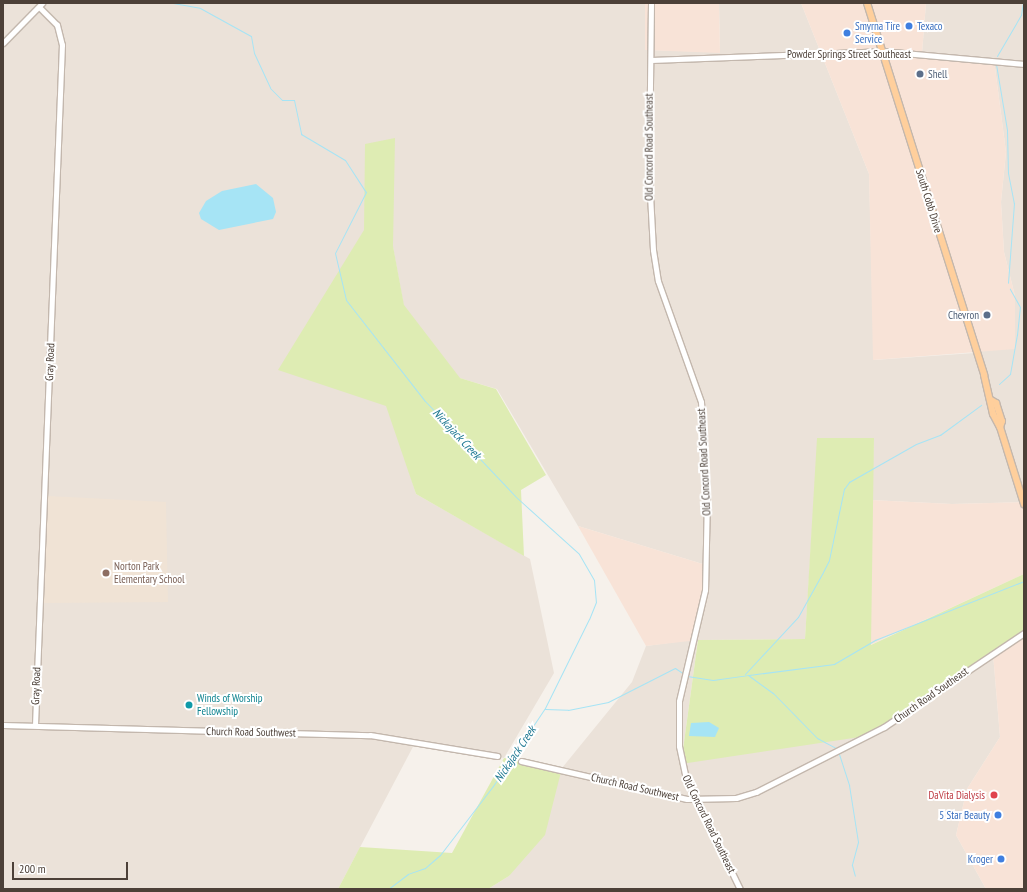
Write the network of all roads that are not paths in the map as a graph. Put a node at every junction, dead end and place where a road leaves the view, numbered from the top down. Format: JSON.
{"nodes":[{"id":1,"x":651,"y":3,"type":"edge"},
{"id":2,"x":866,"y":3,"type":"edge"},
{"id":3,"x":41,"y":5,"type":"edge"},
{"id":4,"x":3,"y":43,"type":"edge"},
{"id":5,"x":882,"y":51,"type":"junction"},
{"id":6,"x":651,"y":60,"type":"junction"},
{"id":7,"x":1024,"y":64,"type":"edge"},
{"id":8,"x":1024,"y":504,"type":"edge"},
{"id":9,"x":1024,"y":634,"type":"edge"},
{"id":10,"x":3,"y":725,"type":"edge"},
{"id":11,"x":35,"y":725,"type":"junction"},
{"id":12,"x":836,"y":751,"type":"joint"},
{"id":13,"x":497,"y":756,"type":"dead end"},
{"id":14,"x":521,"y":761,"type":"dead end"},
{"id":15,"x":697,"y":800,"type":"junction"},
{"id":16,"x":740,"y":889,"type":"edge"}],
"edges":[{"from":1,"to":6,"type":"street","name":"Old Concord Road Southeast"},
{"from":2,"to":5,"type":"main road","name":"South Cobb Drive"},
{"from":3,"to":4,"type":"street"},
{"from":3,"to":11,"type":"street","name":"Gray Road"},
{"from":5,"to":6,"type":"street","name":"Powder Springs Street Southeast"},
{"from":5,"to":7,"type":"street","name":"Powder Springs Street Southeast"},
{"from":5,"to":8,"type":"main road","name":"South Cobb Drive"},
{"from":6,"to":15,"type":"street","name":"Old Concord Road Southeast"},
{"from":9,"to":12,"type":"street","name":"Church Road Southeast"},
{"from":10,"to":11,"type":"street","name":"Church Road Southwest"},
{"from":11,"to":13,"type":"street","name":"Church Road Southwest"},
{"from":12,"to":15,"type":"street","name":"Church Road Southwest"},
{"from":14,"to":15,"type":"street","name":"Church Road Southwest"},
{"from":15,"to":16,"type":"street","name":"Old Concord Road Southeast"}]}
